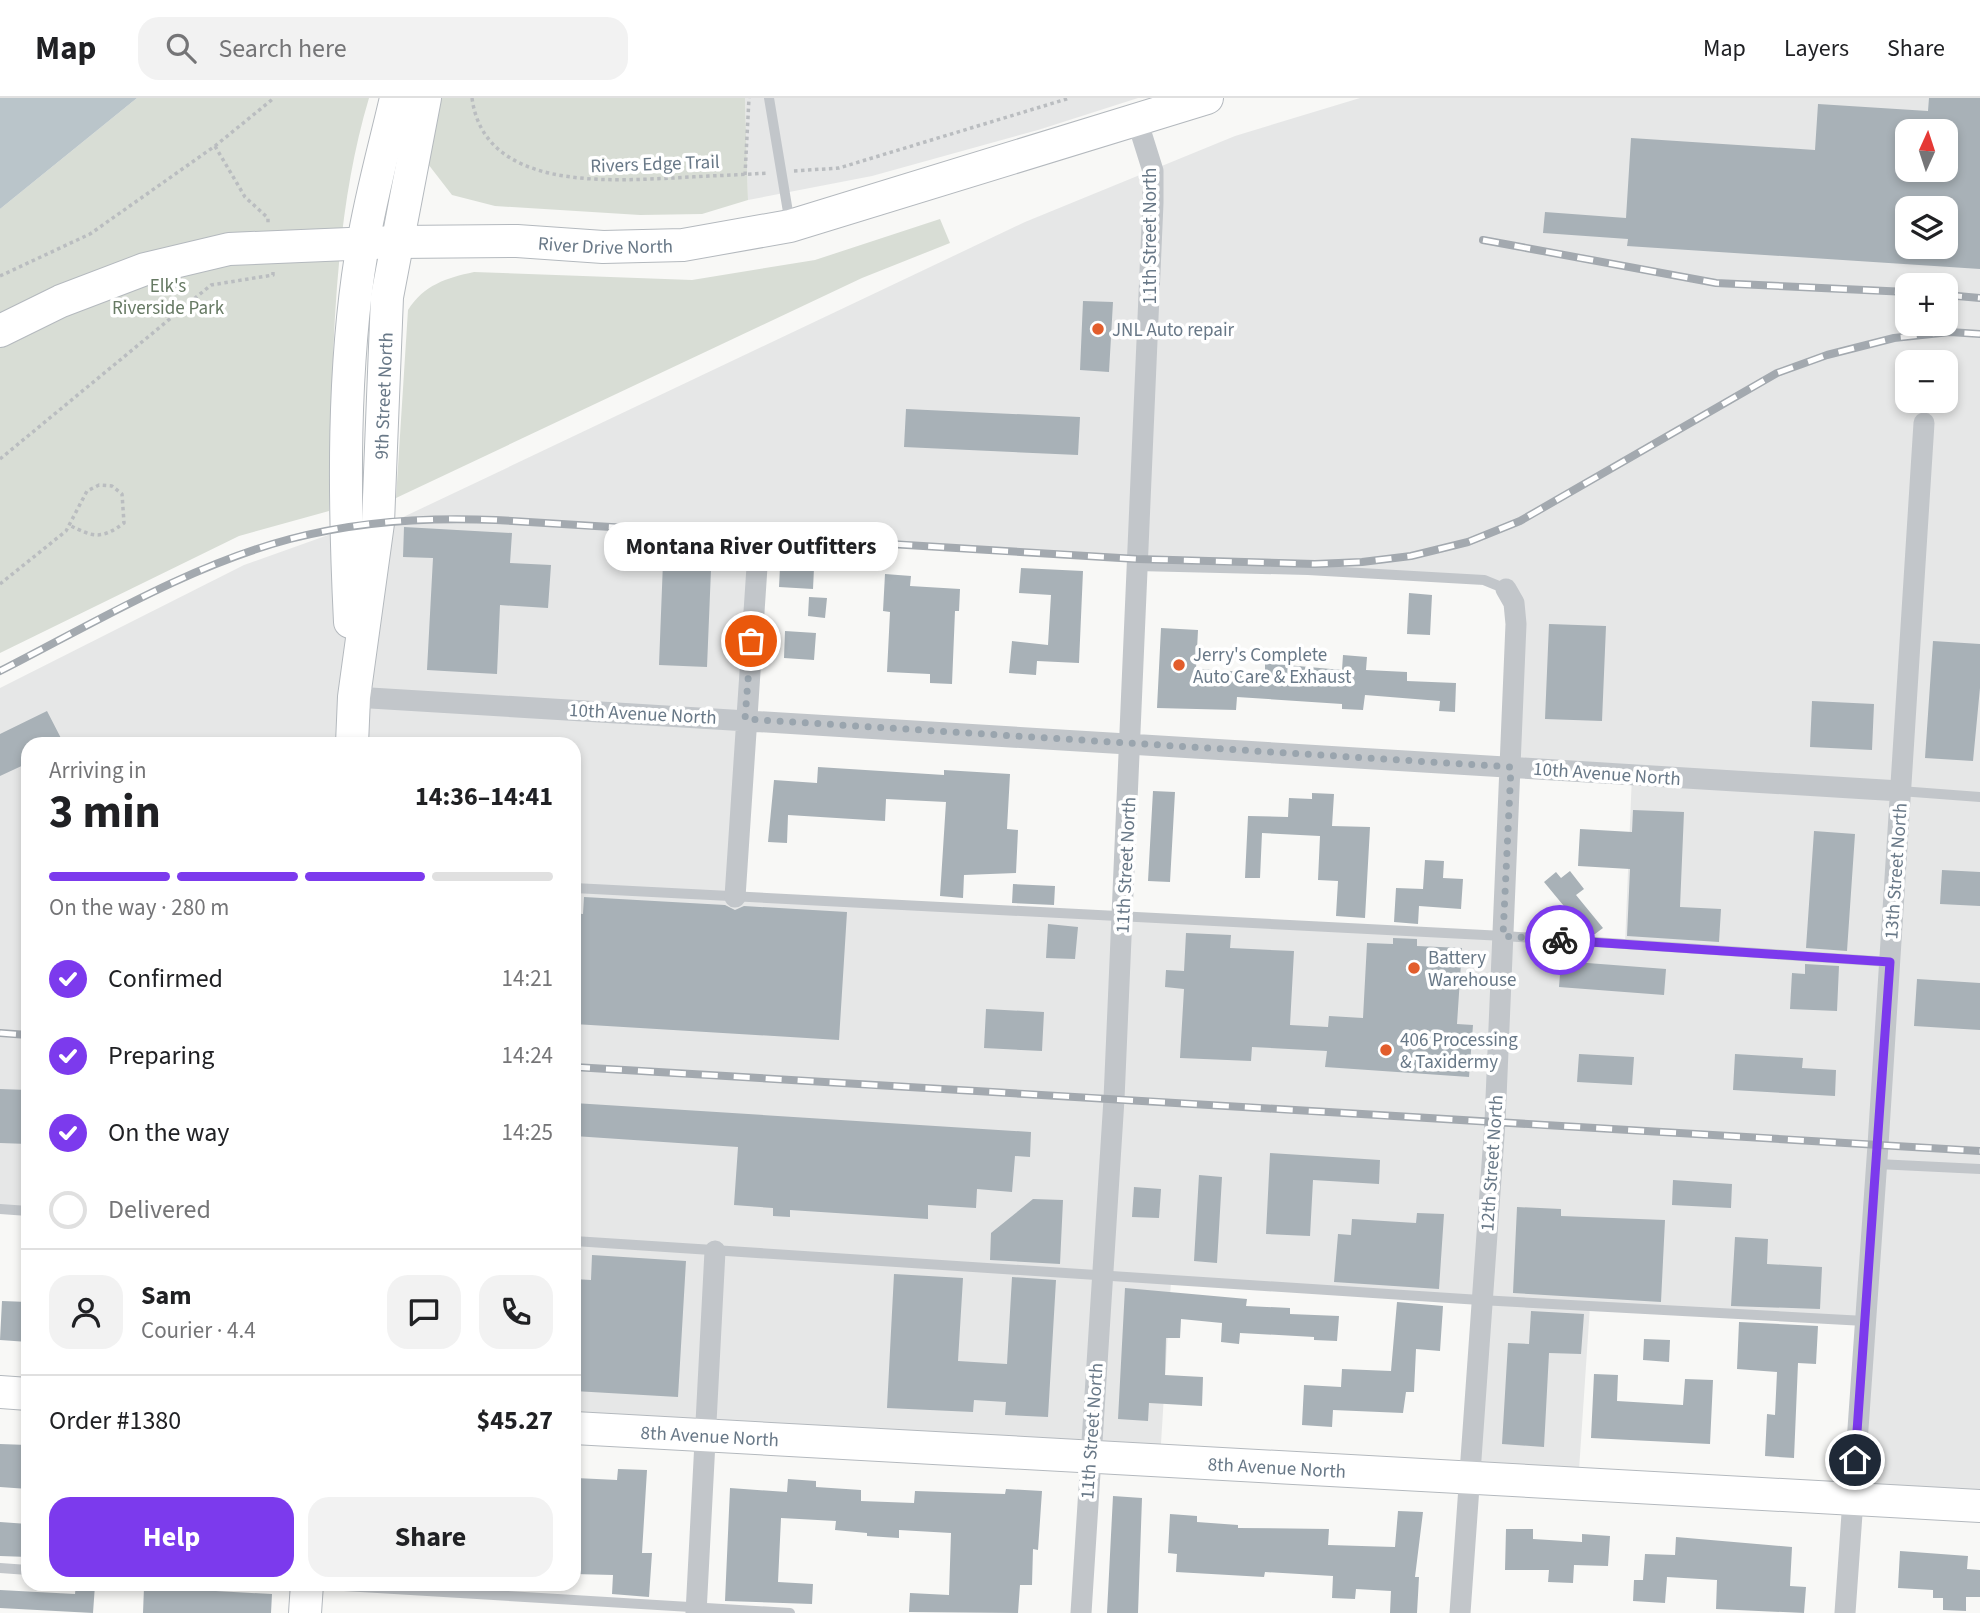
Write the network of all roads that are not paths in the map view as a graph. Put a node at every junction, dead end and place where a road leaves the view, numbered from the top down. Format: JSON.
{"nodes":[{"id":1,"x":396,"y":98,"type":"edge"},
{"id":2,"x":425,"y":98,"type":"edge"},
{"id":3,"x":769,"y":98,"type":"edge"},
{"id":4,"x":1207,"y":98,"type":"edge"},
{"id":5,"x":1137,"y":120,"type":"junction"},
{"id":6,"x":790,"y":226,"type":"junction"},
{"id":7,"x":396,"y":242,"type":"junction"},
{"id":8,"x":363,"y":243,"type":"junction"},
{"id":9,"x":0,"y":331,"type":"edge"},
{"id":10,"x":1924,"y":422,"type":"dead end"},
{"id":11,"x":758,"y":537,"type":"dead end"},
{"id":12,"x":1137,"y":566,"type":"junction"},
{"id":13,"x":1506,"y":589,"type":"joint"},
{"id":14,"x":354,"y":696,"type":"junction"},
{"id":15,"x":745,"y":719,"type":"junction"},
{"id":16,"x":352,"y":737,"type":"edge"},
{"id":17,"x":1131,"y":744,"type":"junction"},
{"id":18,"x":1511,"y":767,"type":"junction"},
{"id":19,"x":1900,"y":791,"type":"junction"},
{"id":20,"x":1980,"y":797,"type":"edge"},
{"id":21,"x":581,"y":888,"type":"edge"},
{"id":22,"x":736,"y":897,"type":"junction"},
{"id":23,"x":1123,"y":917,"type":"junction"},
{"id":24,"x":1503,"y":936,"type":"junction"},
{"id":25,"x":1890,"y":962,"type":"junction"},
{"id":26,"x":1877,"y":1164,"type":"junction"},
{"id":27,"x":1980,"y":1169,"type":"edge"},
{"id":28,"x":0,"y":1209,"type":"edge"},
{"id":29,"x":21,"y":1210,"type":"edge"},
{"id":30,"x":581,"y":1241,"type":"edge"},
{"id":31,"x":715,"y":1251,"type":"junction"},
{"id":32,"x":1101,"y":1276,"type":"junction"},
{"id":33,"x":1480,"y":1300,"type":"junction"},
{"id":34,"x":1865,"y":1321,"type":"junction"},
{"id":35,"x":0,"y":1392,"type":"edge"},
{"id":36,"x":21,"y":1394,"type":"edge"},
{"id":37,"x":581,"y":1428,"type":"edge"},
{"id":38,"x":705,"y":1435,"type":"junction"},
{"id":39,"x":1089,"y":1455,"type":"junction"},
{"id":40,"x":1469,"y":1480,"type":"junction"},
{"id":41,"x":1852,"y":1499,"type":"junction"},
{"id":42,"x":1980,"y":1506,"type":"edge"},
{"id":43,"x":0,"y":1569,"type":"edge"},
{"id":44,"x":21,"y":1570,"type":"edge"},
{"id":45,"x":308,"y":1591,"type":"edge"},
{"id":46,"x":413,"y":1591,"type":"edge"},
{"id":47,"x":696,"y":1610,"type":"edge"},
{"id":48,"x":305,"y":1613,"type":"edge"},
{"id":49,"x":790,"y":1613,"type":"edge"},
{"id":50,"x":1081,"y":1613,"type":"edge"},
{"id":51,"x":1460,"y":1613,"type":"edge"},
{"id":52,"x":1845,"y":1613,"type":"edge"}],
"edges":[{"from":1,"to":8,"type":"main road","name":"9th Street North"},
{"from":2,"to":7,"type":"main road","name":"9th Street North"},
{"from":3,"to":6,"type":"lane"},
{"from":4,"to":5,"type":"main road","name":"River Drive North"},
{"from":5,"to":6,"type":"main road","name":"River Drive North"},
{"from":5,"to":12,"type":"street","name":"11th Street North"},
{"from":6,"to":7,"type":"main road","name":"River Drive North"},
{"from":7,"to":8,"type":"main road","name":"River Drive North"},
{"from":7,"to":14,"type":"main road","name":"9th Street North"},
{"from":8,"to":9,"type":"main road","name":"River Drive North"},
{"from":8,"to":14,"type":"main road","name":"9th Street North"},
{"from":10,"to":19,"type":"street","name":"13th Street North"},
{"from":11,"to":15,"type":"street"},
{"from":12,"to":13,"type":"lane"},
{"from":12,"to":17,"type":"street","name":"11th Street North"},
{"from":13,"to":18,"type":"street","name":"12th Street North"},
{"from":14,"to":15,"type":"street","name":"10th Avenue North"},
{"from":14,"to":16,"type":"main road","name":"9th Street North"},
{"from":15,"to":17,"type":"street","name":"10th Avenue North"},
{"from":15,"to":22,"type":"street"},
{"from":17,"to":18,"type":"street","name":"10th Avenue North"},
{"from":17,"to":23,"type":"street","name":"11th Street North"},
{"from":18,"to":19,"type":"street","name":"10th Avenue North"},
{"from":18,"to":24,"type":"street","name":"12th Street North"},
{"from":19,"to":20,"type":"lane","name":"10th Avenue North"},
{"from":19,"to":25,"type":"street","name":"13th Street North"},
{"from":21,"to":22,"type":"lane"},
{"from":22,"to":23,"type":"lane"},
{"from":23,"to":24,"type":"lane"},
{"from":23,"to":32,"type":"street","name":"11th Street North"},
{"from":24,"to":25,"type":"lane"},
{"from":24,"to":33,"type":"street","name":"12th Street North"},
{"from":25,"to":26,"type":"street","name":"13th Street North"},
{"from":26,"to":27,"type":"lane"},
{"from":26,"to":34,"type":"street","name":"13th Street North"},
{"from":28,"to":29,"type":"lane"},
{"from":30,"to":31,"type":"lane"},
{"from":31,"to":32,"type":"lane"},
{"from":31,"to":38,"type":"street"},
{"from":32,"to":33,"type":"lane"},
{"from":32,"to":39,"type":"street","name":"11th Street North"},
{"from":33,"to":34,"type":"lane"},
{"from":33,"to":40,"type":"street","name":"12th Street North"},
{"from":34,"to":41,"type":"street","name":"13th Street North"},
{"from":35,"to":36,"type":"main road"},
{"from":37,"to":38,"type":"main road","name":"8th Avenue North"},
{"from":38,"to":39,"type":"main road","name":"8th Avenue North"},
{"from":38,"to":47,"type":"street"},
{"from":39,"to":40,"type":"main road","name":"8th Avenue North"},
{"from":39,"to":50,"type":"street","name":"11th Street North"},
{"from":40,"to":41,"type":"main road","name":"8th Avenue North"},
{"from":40,"to":51,"type":"street","name":"12th Street North"},
{"from":41,"to":42,"type":"main road","name":"8th Avenue North"},
{"from":41,"to":52,"type":"street","name":"13th Street North"},
{"from":43,"to":44,"type":"lane"},
{"from":45,"to":48,"type":"main road"},
{"from":46,"to":47,"type":"lane"},
{"from":47,"to":49,"type":"lane"}]}
